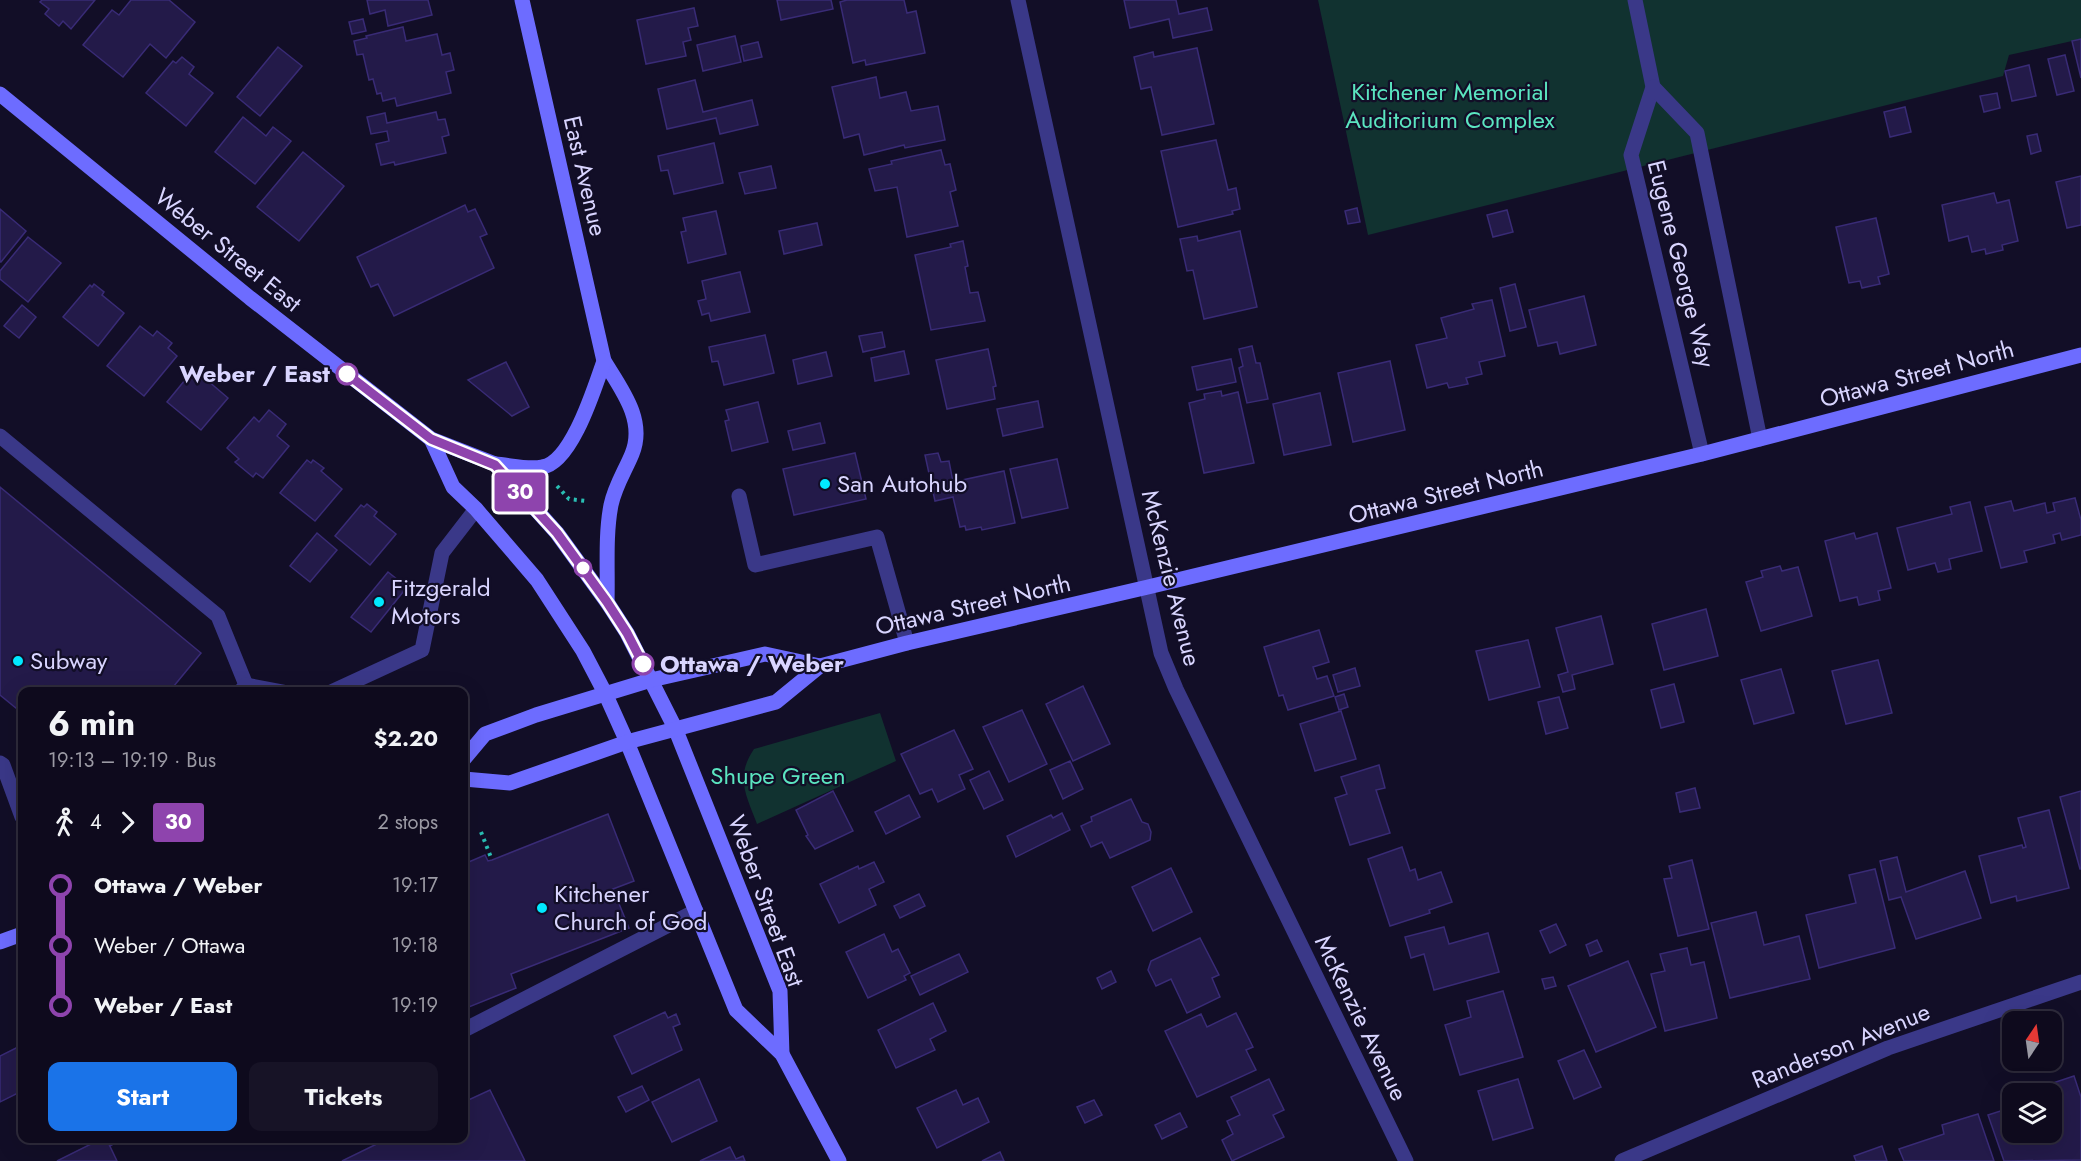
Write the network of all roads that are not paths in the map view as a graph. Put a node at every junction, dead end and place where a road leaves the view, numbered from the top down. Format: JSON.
{"nodes":[{"id":1,"x":522,"y":0,"type":"edge"},
{"id":2,"x":1018,"y":0,"type":"edge"},
{"id":3,"x":1635,"y":0,"type":"edge"},
{"id":4,"x":1653,"y":87,"type":"junction"},
{"id":5,"x":0,"y":93,"type":"edge"},
{"id":6,"x":2081,"y":355,"type":"edge"},
{"id":7,"x":604,"y":361,"type":"junction"},
{"id":8,"x":0,"y":436,"type":"edge"},
{"id":9,"x":431,"y":439,"type":"junction"},
{"id":10,"x":1760,"y":439,"type":"junction"},
{"id":11,"x":1702,"y":454,"type":"junction"},
{"id":12,"x":495,"y":465,"type":"junction"},
{"id":13,"x":739,"y":496,"type":"dead end"},
{"id":14,"x":476,"y":509,"type":"junction"},
{"id":15,"x":1148,"y":587,"type":"junction"},
{"id":16,"x":607,"y":602,"type":"junction"},
{"id":17,"x":908,"y":643,"type":"junction"},
{"id":18,"x":820,"y":666,"type":"junction"},
{"id":19,"x":651,"y":680,"type":"junction"},
{"id":20,"x":243,"y":687,"type":"edge"},
{"id":21,"x":342,"y":687,"type":"edge"},
{"id":22,"x":605,"y":693,"type":"junction"},
{"id":23,"x":675,"y":728,"type":"junction"},
{"id":24,"x":627,"y":742,"type":"junction"},
{"id":25,"x":468,"y":754,"type":"edge"},
{"id":26,"x":0,"y":763,"type":"edge"},
{"id":27,"x":468,"y":779,"type":"edge"},
{"id":28,"x":18,"y":806,"type":"edge"},
{"id":29,"x":696,"y":911,"type":"junction"},
{"id":30,"x":18,"y":935,"type":"edge"},
{"id":31,"x":0,"y":942,"type":"edge"},
{"id":32,"x":2081,"y":982,"type":"edge"},
{"id":33,"x":468,"y":1028,"type":"edge"},
{"id":34,"x":782,"y":1054,"type":"junction"},
{"id":35,"x":839,"y":1161,"type":"edge"},
{"id":36,"x":1406,"y":1161,"type":"edge"},
{"id":37,"x":1622,"y":1161,"type":"edge"}],
"edges":[{"from":1,"to":7,"type":"main road","name":"East Avenue"},
{"from":2,"to":15,"type":"street","name":"McKenzie Avenue"},
{"from":3,"to":4,"type":"street","name":"Eugene George Way"},
{"from":4,"to":10,"type":"street","name":"Eugene George Way"},
{"from":4,"to":11,"type":"street","name":"Eugene George Way"},
{"from":5,"to":9,"type":"main road","name":"Weber Street East"},
{"from":6,"to":10,"type":"main road","name":"Ottawa Street North"},
{"from":7,"to":12,"type":"main road"},
{"from":7,"to":16,"type":"main road","name":"East Avenue"},
{"from":8,"to":20,"type":"street"},
{"from":9,"to":12,"type":"main road","name":"Weber Street East"},
{"from":9,"to":14,"type":"main road","name":"Weber Street East"},
{"from":10,"to":11,"type":"main road","name":"Ottawa Street North"},
{"from":11,"to":15,"type":"main road","name":"Ottawa Street North"},
{"from":12,"to":16,"type":"main road","name":"Weber Street East"},
{"from":13,"to":17,"type":"street"},
{"from":14,"to":21,"type":"street"},
{"from":14,"to":22,"type":"main road","name":"Weber Street East"},
{"from":15,"to":17,"type":"main road","name":"Ottawa Street North"},
{"from":15,"to":36,"type":"street","name":"McKenzie Avenue"},
{"from":16,"to":19,"type":"main road","name":"Weber Street East"},
{"from":17,"to":18,"type":"main road","name":"Ottawa Street North"},
{"from":18,"to":19,"type":"main road","name":"Ottawa Street North"},
{"from":18,"to":23,"type":"main road","name":"Ottawa Street North"},
{"from":19,"to":22,"type":"main road","name":"Ottawa Street North"},
{"from":19,"to":23,"type":"main road","name":"Weber Street East"},
{"from":22,"to":24,"type":"main road","name":"Weber Street East"},
{"from":22,"to":25,"type":"main road","name":"Ottawa Street North"},
{"from":23,"to":24,"type":"main road","name":"Ottawa Street North"},
{"from":23,"to":34,"type":"main road","name":"Weber Street East"},
{"from":24,"to":27,"type":"main road","name":"Ottawa Street North"},
{"from":24,"to":29,"type":"main road","name":"Weber Street East"},
{"from":26,"to":28,"type":"street"},
{"from":29,"to":33,"type":"street"},
{"from":29,"to":34,"type":"main road","name":"Weber Street East"},
{"from":30,"to":31,"type":"main road"},
{"from":32,"to":37,"type":"street","name":"Randerson Avenue"},
{"from":34,"to":35,"type":"main road","name":"Weber Street East"}]}
